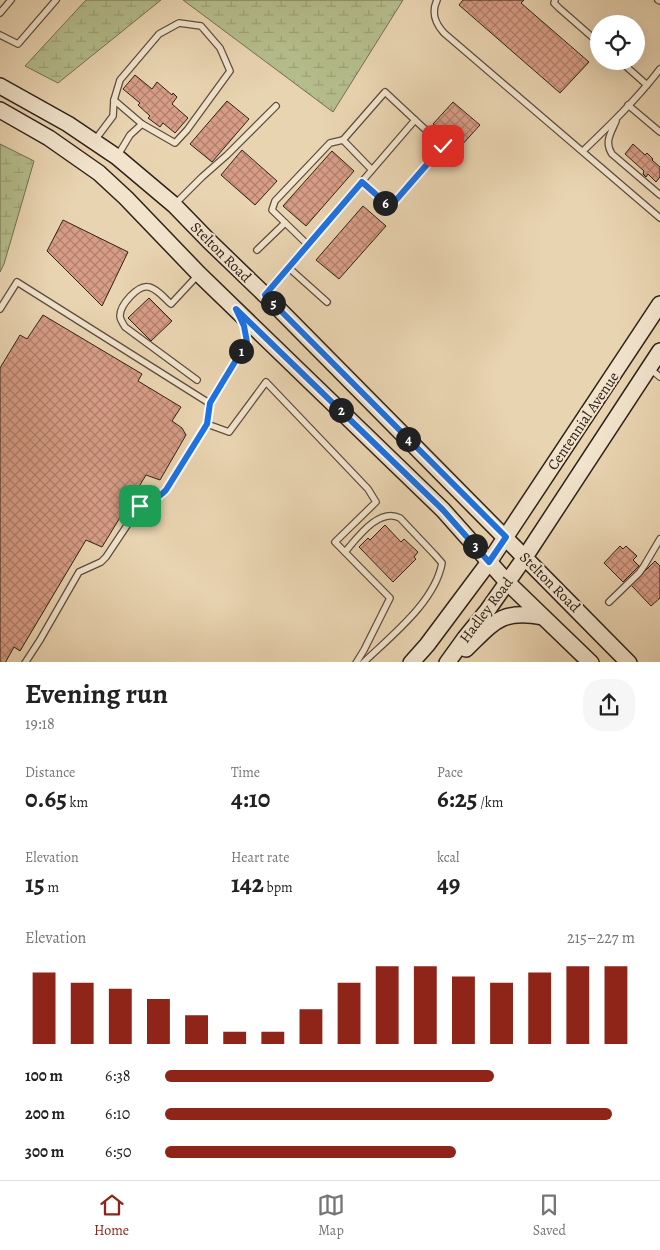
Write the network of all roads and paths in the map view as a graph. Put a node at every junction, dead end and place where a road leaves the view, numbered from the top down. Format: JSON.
{"nodes":[{"id":1,"x":12,"y":0,"type":"edge"},
{"id":2,"x":56,"y":0,"type":"edge"},
{"id":3,"x":437,"y":0,"type":"edge"},
{"id":4,"x":555,"y":0,"type":"edge"},
{"id":5,"x":0,"y":13,"type":"edge"},
{"id":6,"x":590,"y":34,"type":"edge"},
{"id":7,"x":0,"y":35,"type":"edge"},
{"id":8,"x":660,"y":68,"type":"edge"},
{"id":9,"x":630,"y":70,"type":"edge"},
{"id":10,"x":647,"y":85,"type":"junction"},
{"id":11,"x":0,"y":86,"type":"edge"},
{"id":12,"x":114,"y":100,"type":"junction"},
{"id":13,"x":628,"y":105,"type":"junction"},
{"id":14,"x":276,"y":106,"type":"dead end"},
{"id":15,"x":0,"y":110,"type":"edge"},
{"id":16,"x":618,"y":117,"type":"junction"},
{"id":17,"x":415,"y":120,"type":"junction"},
{"id":18,"x":142,"y":124,"type":"junction"},
{"id":19,"x":660,"y":132,"type":"edge"},
{"id":20,"x":343,"y":140,"type":"junction"},
{"id":21,"x":94,"y":142,"type":"junction"},
{"id":22,"x":583,"y":151,"type":"junction"},
{"id":23,"x":117,"y":157,"type":"junction"},
{"id":24,"x":372,"y":170,"type":"junction"},
{"id":25,"x":362,"y":182,"type":"junction"},
{"id":26,"x":660,"y":196,"type":"edge"},
{"id":27,"x":174,"y":205,"type":"junction"},
{"id":28,"x":660,"y":218,"type":"edge"},
{"id":29,"x":285,"y":223,"type":"junction"},
{"id":30,"x":308,"y":245,"type":"junction"},
{"id":31,"x":257,"y":250,"type":"dead end"},
{"id":32,"x":289,"y":268,"type":"junction"},
{"id":33,"x":199,"y":274,"type":"junction"},
{"id":34,"x":265,"y":295,"type":"junction"},
{"id":35,"x":327,"y":302,"type":"dead end"},
{"id":36,"x":660,"y":304,"type":"edge"},
{"id":37,"x":0,"y":309,"type":"edge"},
{"id":38,"x":236,"y":309,"type":"junction"},
{"id":39,"x":660,"y":351,"type":"edge"},
{"id":40,"x":655,"y":373,"type":"edge"},
{"id":41,"x":196,"y":380,"type":"dead end"},
{"id":42,"x":210,"y":403,"type":"junction"},
{"id":43,"x":207,"y":424,"type":"junction"},
{"id":44,"x":506,"y":537,"type":"junction"},
{"id":45,"x":660,"y":539,"type":"edge"},
{"id":46,"x":345,"y":552,"type":"junction"},
{"id":47,"x":525,"y":557,"type":"junction"},
{"id":48,"x":489,"y":562,"type":"junction"},
{"id":49,"x":507,"y":582,"type":"junction"},
{"id":50,"x":609,"y":602,"type":"dead end"},
{"id":51,"x":544,"y":617,"type":"junction"},
{"id":52,"x":24,"y":662,"type":"edge"},
{"id":53,"x":356,"y":662,"type":"edge"},
{"id":54,"x":363,"y":662,"type":"edge"},
{"id":55,"x":411,"y":662,"type":"edge"},
{"id":56,"x":447,"y":662,"type":"edge"},
{"id":57,"x":452,"y":662,"type":"edge"},
{"id":58,"x":590,"y":662,"type":"edge"},
{"id":59,"x":629,"y":662,"type":"edge"}],
"edges":[{"from":1,"to":5,"type":"lane"},
{"from":2,"to":7,"type":"lane"},
{"from":3,"to":22,"type":"lane"},
{"from":4,"to":6,"type":"lane"},
{"from":8,"to":10,"type":"lane"},
{"from":9,"to":10,"type":"lane"},
{"from":10,"to":13,"type":"lane"},
{"from":11,"to":21,"type":"main road","name":"Stelton Road"},
{"from":12,"to":18,"type":"lane"},
{"from":12,"to":18,"type":"lane"},
{"from":12,"to":21,"type":"lane"},
{"from":13,"to":16,"type":"lane"},
{"from":13,"to":19,"type":"lane"},
{"from":14,"to":27,"type":"lane"},
{"from":15,"to":33,"type":"main road","name":"Stelton Road"},
{"from":16,"to":22,"type":"lane"},
{"from":16,"to":26,"type":"lane"},
{"from":17,"to":20,"type":"lane"},
{"from":17,"to":24,"type":"lane"},
{"from":17,"to":25,"type":"lane"},
{"from":18,"to":23,"type":"lane"},
{"from":20,"to":24,"type":"lane"},
{"from":20,"to":29,"type":"lane"},
{"from":21,"to":23,"type":"main road","name":"Stelton Road"},
{"from":22,"to":28,"type":"lane"},
{"from":23,"to":27,"type":"main road","name":"Stelton Road"},
{"from":24,"to":25,"type":"lane"},
{"from":25,"to":30,"type":"lane"},
{"from":27,"to":34,"type":"main road","name":"Stelton Road"},
{"from":29,"to":30,"type":"lane"},
{"from":29,"to":31,"type":"lane"},
{"from":30,"to":32,"type":"lane"},
{"from":32,"to":34,"type":"lane"},
{"from":32,"to":35,"type":"lane"},
{"from":33,"to":38,"type":"main road","name":"Stelton Road"},
{"from":33,"to":41,"type":"lane"},
{"from":34,"to":44,"type":"main road","name":"Stelton Road"},
{"from":36,"to":44,"type":"main road","name":"Centennial Avenue"},
{"from":37,"to":42,"type":"lane"},
{"from":38,"to":42,"type":"lane"},
{"from":38,"to":48,"type":"main road","name":"Stelton Road"},
{"from":39,"to":40,"type":"main road","name":"Centennial Avenue"},
{"from":40,"to":47,"type":"main road","name":"Centennial Avenue"},
{"from":42,"to":43,"type":"lane"},
{"from":43,"to":46,"type":"lane"},
{"from":43,"to":52,"type":"lane"},
{"from":44,"to":47,"type":"main road","name":"Stelton Road"},
{"from":44,"to":48,"type":"main road","name":"Hadley Road"},
{"from":45,"to":50,"type":"lane"},
{"from":46,"to":53,"type":"lane"},
{"from":46,"to":54,"type":"lane"},
{"from":47,"to":49,"type":"main road","name":"Hadley Road"},
{"from":47,"to":59,"type":"main road","name":"Stelton Road"},
{"from":48,"to":49,"type":"main road","name":"Stelton Road"},
{"from":48,"to":55,"type":"main road","name":"Hadley Road"},
{"from":49,"to":51,"type":"main road","name":"Stelton Road"},
{"from":49,"to":56,"type":"main road","name":"Hadley Road"},
{"from":51,"to":57,"type":"main road","name":"Hadley Road"},
{"from":51,"to":58,"type":"main road","name":"Stelton Road"}]}
